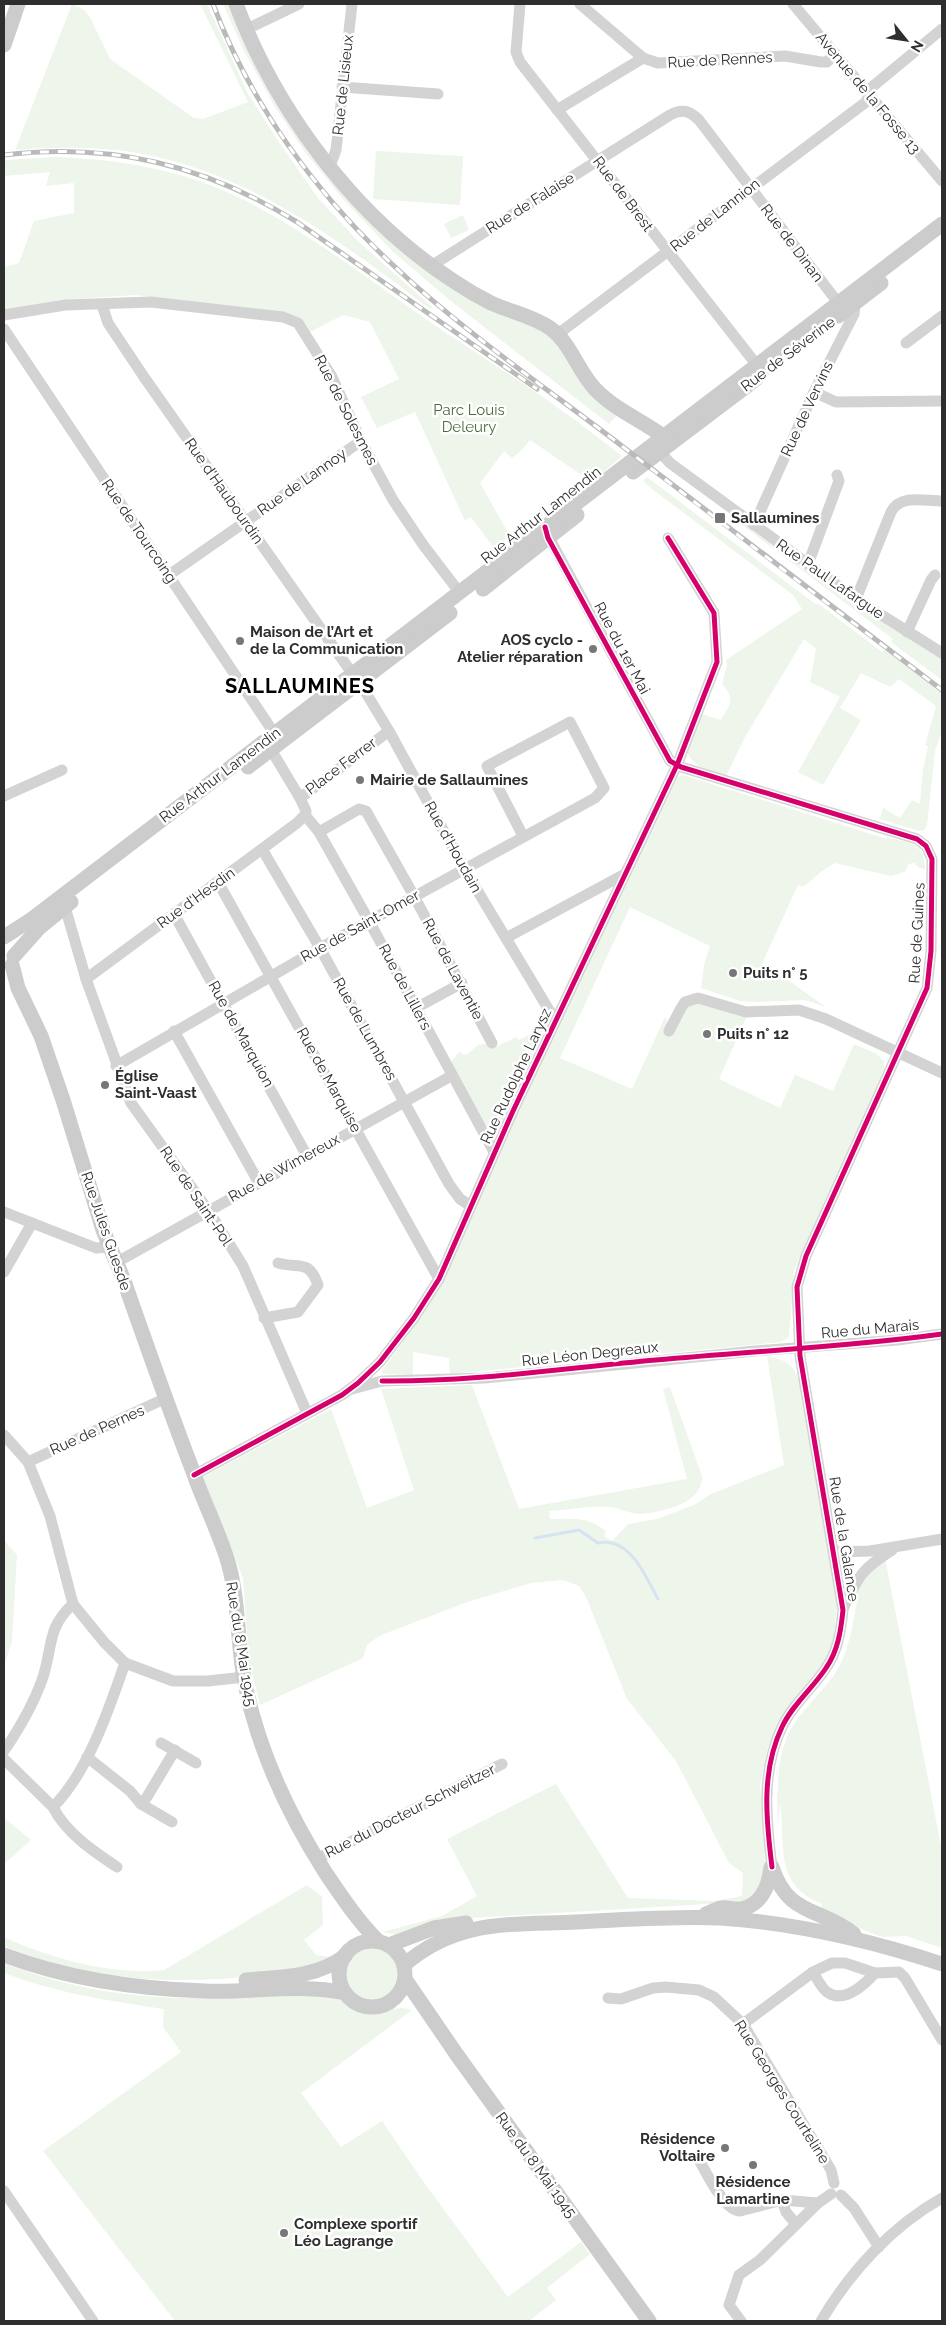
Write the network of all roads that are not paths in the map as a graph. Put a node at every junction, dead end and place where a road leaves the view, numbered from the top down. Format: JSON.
{"nodes":[{"id":1,"x":18,"y":4,"type":"edge"},
{"id":2,"x":236,"y":4,"type":"edge"},
{"id":3,"x":299,"y":4,"type":"edge"},
{"id":4,"x":352,"y":4,"type":"edge"},
{"id":5,"x":520,"y":4,"type":"edge"},
{"id":6,"x":580,"y":4,"type":"edge"},
{"id":7,"x":793,"y":4,"type":"edge"},
{"id":8,"x":942,"y":29,"type":"edge"},
{"id":9,"x":245,"y":30,"type":"junction"},
{"id":10,"x":4,"y":45,"type":"edge"},
{"id":11,"x":835,"y":53,"type":"junction"},
{"id":12,"x":643,"y":58,"type":"junction"},
{"id":13,"x":342,"y":87,"type":"junction"},
{"id":14,"x":438,"y":94,"type":"dead end"},
{"id":15,"x":870,"y":94,"type":"junction"},
{"id":16,"x":557,"y":110,"type":"junction"},
{"id":17,"x":681,"y":110,"type":"joint"},
{"id":18,"x":597,"y":160,"type":"junction"},
{"id":19,"x":330,"y":166,"type":"junction"},
{"id":20,"x":942,"y":181,"type":"edge"},
{"id":21,"x":750,"y":188,"type":"junction"},
{"id":22,"x":942,"y":224,"type":"edge"},
{"id":23,"x":942,"y":235,"type":"edge"},
{"id":24,"x":667,"y":252,"type":"junction"},
{"id":25,"x":431,"y":266,"type":"junction"},
{"id":26,"x":847,"y":303,"type":"junction"},
{"id":27,"x":102,"y":305,"type":"junction"},
{"id":28,"x":4,"y":315,"type":"edge"},
{"id":29,"x":942,"y":316,"type":"edge"},
{"id":30,"x":4,"y":329,"type":"edge"},
{"id":31,"x":558,"y":334,"type":"junction"},
{"id":32,"x":906,"y":343,"type":"dead end"},
{"id":33,"x":760,"y":369,"type":"junction"},
{"id":34,"x":814,"y":392,"type":"junction"},
{"id":35,"x":942,"y":401,"type":"edge"},
{"id":36,"x":362,"y":441,"type":"junction"},
{"id":37,"x":657,"y":444,"type":"junction"},
{"id":38,"x":633,"y":472,"type":"joint"},
{"id":39,"x":837,"y":475,"type":"dead end"},
{"id":40,"x":942,"y":501,"type":"edge"},
{"id":41,"x":245,"y":522,"type":"junction"},
{"id":42,"x":754,"y":524,"type":"junction"},
{"id":43,"x":546,"y":532,"type":"junction"},
{"id":44,"x":668,"y":538,"type":"dead end"},
{"id":45,"x":808,"y":564,"type":"junction"},
{"id":46,"x":169,"y":575,"type":"junction"},
{"id":47,"x":935,"y":576,"type":"dead end"},
{"id":48,"x":460,"y":593,"type":"junction"},
{"id":49,"x":856,"y":599,"type":"junction"},
{"id":50,"x":907,"y":632,"type":"junction"},
{"id":51,"x":942,"y":653,"type":"edge"},
{"id":52,"x":355,"y":678,"type":"junction"},
{"id":53,"x":389,"y":731,"type":"junction"},
{"id":54,"x":270,"y":741,"type":"junction"},
{"id":55,"x":677,"y":765,"type":"junction"},
{"id":56,"x":62,"y":770,"type":"dead end"},
{"id":57,"x":4,"y":796,"type":"edge"},
{"id":58,"x":300,"y":798,"type":"junction"},
{"id":59,"x":305,"y":815,"type":"junction"},
{"id":60,"x":319,"y":832,"type":"junction"},
{"id":61,"x":523,"y":836,"type":"junction"},
{"id":62,"x":262,"y":849,"type":"junction"},
{"id":63,"x":465,"y":870,"type":"junction"},
{"id":64,"x":624,"y":875,"type":"junction"},
{"id":65,"x":218,"y":882,"type":"junction"},
{"id":66,"x":414,"y":896,"type":"junction"},
{"id":67,"x":65,"y":907,"type":"junction"},
{"id":68,"x":174,"y":914,"type":"junction"},
{"id":69,"x":369,"y":921,"type":"junction"},
{"id":70,"x":4,"y":938,"type":"edge"},
{"id":71,"x":506,"y":938,"type":"junction"},
{"id":72,"x":320,"y":948,"type":"junction"},
{"id":73,"x":9,"y":968,"type":"edge"},
{"id":74,"x":271,"y":976,"type":"junction"},
{"id":75,"x":86,"y":979,"type":"junction"},
{"id":76,"x":462,"y":983,"type":"junction"},
{"id":77,"x":224,"y":1002,"type":"junction"},
{"id":78,"x":416,"y":1008,"type":"junction"},
{"id":79,"x":555,"y":1020,"type":"junction"},
{"id":80,"x":174,"y":1031,"type":"junction"},
{"id":81,"x":669,"y":1031,"type":"dead end"},
{"id":82,"x":492,"y":1042,"type":"dead end"},
{"id":83,"x":899,"y":1052,"type":"junction"},
{"id":84,"x":116,"y":1066,"type":"junction"},
{"id":85,"x":942,"y":1072,"type":"edge"},
{"id":86,"x":451,"y":1076,"type":"junction"},
{"id":87,"x":405,"y":1102,"type":"junction"},
{"id":88,"x":356,"y":1128,"type":"junction"},
{"id":89,"x":494,"y":1152,"type":"junction"},
{"id":90,"x":306,"y":1156,"type":"junction"},
{"id":91,"x":259,"y":1183,"type":"junction"},
{"id":92,"x":471,"y":1206,"type":"junction"},
{"id":93,"x":208,"y":1210,"type":"junction"},
{"id":94,"x":4,"y":1212,"type":"edge"},
{"id":95,"x":32,"y":1222,"type":"junction"},
{"id":96,"x":109,"y":1247,"type":"junction"},
{"id":97,"x":116,"y":1262,"type":"junction"},
{"id":98,"x":278,"y":1263,"type":"dead end"},
{"id":99,"x":4,"y":1272,"type":"edge"},
{"id":100,"x":439,"y":1279,"type":"junction"},
{"id":101,"x":264,"y":1318,"type":"junction"},
{"id":102,"x":942,"y":1334,"type":"edge"},
{"id":103,"x":800,"y":1347,"type":"junction"},
{"id":104,"x":371,"y":1372,"type":"junction"},
{"id":105,"x":382,"y":1381,"type":"junction"},
{"id":106,"x":354,"y":1386,"type":"junction"},
{"id":107,"x":166,"y":1398,"type":"junction"},
{"id":108,"x":307,"y":1413,"type":"junction"},
{"id":109,"x":4,"y":1435,"type":"edge"},
{"id":110,"x":28,"y":1462,"type":"junction"},
{"id":111,"x":194,"y":1475,"type":"junction"},
{"id":112,"x":942,"y":1539,"type":"edge"},
{"id":113,"x":895,"y":1548,"type":"junction"},
{"id":114,"x":834,"y":1552,"type":"junction"},
{"id":115,"x":73,"y":1604,"type":"junction"},
{"id":116,"x":843,"y":1610,"type":"junction"},
{"id":117,"x":125,"y":1663,"type":"junction"},
{"id":118,"x":244,"y":1677,"type":"junction"},
{"id":119,"x":161,"y":1743,"type":"dead end"},
{"id":120,"x":175,"y":1750,"type":"junction"},
{"id":121,"x":4,"y":1751,"type":"edge"},
{"id":122,"x":87,"y":1757,"type":"junction"},
{"id":123,"x":4,"y":1759,"type":"edge"},
{"id":124,"x":196,"y":1763,"type":"dead end"},
{"id":125,"x":502,"y":1764,"type":"dead end"},
{"id":126,"x":141,"y":1804,"type":"junction"},
{"id":127,"x":53,"y":1807,"type":"junction"},
{"id":128,"x":172,"y":1822,"type":"dead end"},
{"id":129,"x":317,"y":1859,"type":"junction"},
{"id":130,"x":772,"y":1866,"type":"junction"},
{"id":131,"x":117,"y":1867,"type":"dead end"},
{"id":132,"x":353,"y":1915,"type":"junction"},
{"id":133,"x":695,"y":1918,"type":"junction"},
{"id":134,"x":487,"y":1926,"type":"junction"},
{"id":135,"x":859,"y":1938,"type":"junction"},
{"id":136,"x":383,"y":1943,"type":"junction"},
{"id":137,"x":346,"y":1954,"type":"junction"},
{"id":138,"x":4,"y":1955,"type":"edge"},
{"id":139,"x":942,"y":1964,"type":"edge"},
{"id":140,"x":405,"y":1972,"type":"junction"},
{"id":141,"x":813,"y":1972,"type":"junction"},
{"id":142,"x":875,"y":1972,"type":"junction"},
{"id":143,"x":167,"y":1988,"type":"junction"},
{"id":144,"x":345,"y":1993,"type":"junction"},
{"id":145,"x":608,"y":1998,"type":"dead end"},
{"id":146,"x":395,"y":1999,"type":"junction"},
{"id":147,"x":424,"y":2009,"type":"junction"},
{"id":148,"x":743,"y":2024,"type":"junction"},
{"id":149,"x":942,"y":2040,"type":"edge"},
{"id":150,"x":698,"y":2158,"type":"dead end"},
{"id":151,"x":4,"y":2191,"type":"edge"},
{"id":152,"x":835,"y":2191,"type":"junction"},
{"id":153,"x":942,"y":2198,"type":"edge"},
{"id":154,"x":782,"y":2200,"type":"junction"},
{"id":155,"x":818,"y":2203,"type":"junction"},
{"id":156,"x":796,"y":2224,"type":"junction"},
{"id":157,"x":879,"y":2247,"type":"junction"},
{"id":158,"x":93,"y":2321,"type":"edge"},
{"id":159,"x":649,"y":2321,"type":"edge"},
{"id":160,"x":741,"y":2321,"type":"edge"},
{"id":161,"x":820,"y":2321,"type":"edge"}],
"edges":[{"from":1,"to":10,"type":"main road"},
{"from":2,"to":9,"type":"main road"},
{"from":3,"to":9,"type":"street"},
{"from":4,"to":13,"type":"street","name":"Rue de Lisieux"},
{"from":5,"to":16,"type":"street","name":"Rue de Brest"},
{"from":6,"to":12,"type":"street"},
{"from":7,"to":11,"type":"street","name":"Avenue de la Fosse 13"},
{"from":8,"to":15,"type":"street","name":"Rue de Lannion"},
{"from":9,"to":19,"type":"main road"},
{"from":11,"to":12,"type":"street","name":"Rue de Rennes"},
{"from":11,"to":15,"type":"street","name":"Avenue de la Fosse 13"},
{"from":12,"to":16,"type":"street"},
{"from":13,"to":14,"type":"street"},
{"from":13,"to":19,"type":"street","name":"Rue de Lisieux"},
{"from":15,"to":20,"type":"street","name":"Avenue de la Fosse 13"},
{"from":15,"to":21,"type":"street","name":"Rue de Lannion"},
{"from":16,"to":18,"type":"street","name":"Rue de Brest"},
{"from":17,"to":18,"type":"street","name":"Rue de Falaise"},
{"from":17,"to":21,"type":"street","name":"Rue de Dinan"},
{"from":18,"to":24,"type":"street","name":"Rue de Brest"},
{"from":18,"to":25,"type":"street","name":"Rue de Falaise"},
{"from":19,"to":25,"type":"main road"},
{"from":21,"to":24,"type":"street","name":"Rue de Lannion"},
{"from":21,"to":26,"type":"street","name":"Rue de Dinan"},
{"from":22,"to":26,"type":"main road","name":"Rue de Séverine"},
{"from":23,"to":26,"type":"main road","name":"Rue de Séverine"},
{"from":24,"to":31,"type":"street","name":"Rue de Lannion"},
{"from":24,"to":33,"type":"street","name":"Rue de Brest"},
{"from":25,"to":31,"type":"main road"},
{"from":26,"to":33,"type":"main road","name":"Rue de Séverine"},
{"from":26,"to":34,"type":"street","name":"Rue de Vervins"},
{"from":27,"to":28,"type":"street","name":"Rue de Solesmes"},
{"from":27,"to":36,"type":"street","name":"Rue de Solesmes"},
{"from":27,"to":41,"type":"street","name":"Rue d'Haubourdin"},
{"from":29,"to":32,"type":"street"},
{"from":30,"to":46,"type":"street","name":"Rue de Tourcoing"},
{"from":31,"to":37,"type":"main road"},
{"from":33,"to":37,"type":"main road","name":"Rue de Séverine"},
{"from":34,"to":35,"type":"street"},
{"from":34,"to":42,"type":"street","name":"Rue de Vervins"},
{"from":36,"to":41,"type":"street","name":"Rue de Lannoy"},
{"from":36,"to":48,"type":"street","name":"Rue de Solesmes"},
{"from":37,"to":38,"type":"main road","name":"Rue de Séverine"},
{"from":37,"to":42,"type":"street","name":"Rue Paul Lafargue"},
{"from":37,"to":43,"type":"main road","name":"Rue Arthur Lamendin"},
{"from":38,"to":43,"type":"main road","name":"Rue Arthur Lamendin"},
{"from":39,"to":45,"type":"street"},
{"from":40,"to":49,"type":"street"},
{"from":41,"to":46,"type":"street","name":"Rue de Lannoy"},
{"from":41,"to":52,"type":"street","name":"Rue d'Haubourdin"},
{"from":42,"to":45,"type":"street","name":"Rue Paul Lafargue"},
{"from":43,"to":48,"type":"main road","name":"Rue Arthur Lamendin"},
{"from":43,"to":52,"type":"main road","name":"Rue Arthur Lamendin"},
{"from":43,"to":55,"type":"street","name":"Rue du 1er Mai"},
{"from":44,"to":55,"type":"street","name":"Rue Rudolphe Larysz"},
{"from":45,"to":49,"type":"street","name":"Rue Paul Lafargue"},
{"from":46,"to":54,"type":"street","name":"Rue de Tourcoing"},
{"from":47,"to":50,"type":"street"},
{"from":48,"to":52,"type":"main road","name":"Rue Arthur Lamendin"},
{"from":49,"to":50,"type":"street","name":"Rue Paul Lafargue"},
{"from":50,"to":51,"type":"street","name":"Rue Paul Lafargue"},
{"from":52,"to":53,"type":"street","name":"Rue d'Houdain"},
{"from":52,"to":54,"type":"main road","name":"Rue Arthur Lamendin"},
{"from":53,"to":58,"type":"street","name":"Place Ferrer"},
{"from":53,"to":63,"type":"street","name":"Rue d'Houdain"},
{"from":54,"to":58,"type":"street","name":"Place Ferrer"},
{"from":54,"to":67,"type":"main road","name":"Rue Arthur Lamendin"},
{"from":54,"to":70,"type":"main road","name":"Rue Arthur Lamendin"},
{"from":55,"to":64,"type":"street","name":"Rue Rudolphe Larysz"},
{"from":55,"to":83,"type":"street","name":"Rue de Guines"},
{"from":56,"to":57,"type":"street"},
{"from":58,"to":59,"type":"street","name":"Rue de Lillers"},
{"from":59,"to":60,"type":"street","name":"Rue de Lillers"},
{"from":59,"to":62,"type":"street","name":"Rue d'Hesdin"},
{"from":60,"to":66,"type":"street","name":"Rue de Laventie"},
{"from":60,"to":69,"type":"street","name":"Rue de Lillers"},
{"from":61,"to":61,"type":"street","name":"Rue de Saint-Omer"},
{"from":61,"to":63,"type":"street","name":"Rue de Saint-Omer"},
{"from":62,"to":65,"type":"street","name":"Rue d'Hesdin"},
{"from":62,"to":72,"type":"street","name":"Rue de Lumbres"},
{"from":63,"to":66,"type":"street","name":"Rue de Saint-Omer"},
{"from":63,"to":71,"type":"street","name":"Rue d'Houdain"},
{"from":64,"to":71,"type":"street"},
{"from":64,"to":79,"type":"street","name":"Rue Rudolphe Larysz"},
{"from":65,"to":68,"type":"street","name":"Rue d'Hesdin"},
{"from":65,"to":74,"type":"street","name":"Rue de Marquise"},
{"from":66,"to":69,"type":"street","name":"Rue de Saint-Omer"},
{"from":66,"to":76,"type":"street","name":"Rue de Laventie"},
{"from":67,"to":73,"type":"main road","name":"Rue Arthur Lamendin"},
{"from":67,"to":75,"type":"street"},
{"from":68,"to":75,"type":"street","name":"Rue d'Hesdin"},
{"from":68,"to":77,"type":"street","name":"Rue de Marquion"},
{"from":69,"to":72,"type":"street","name":"Rue de Saint-Omer"},
{"from":69,"to":78,"type":"street","name":"Rue de Lillers"},
{"from":70,"to":73,"type":"main road","name":"Rue Jules Guesde"},
{"from":71,"to":79,"type":"street","name":"Rue d'Houdain"},
{"from":72,"to":74,"type":"street","name":"Rue de Saint-Omer"},
{"from":72,"to":87,"type":"street","name":"Rue de Lumbres"},
{"from":73,"to":96,"type":"main road","name":"Rue Jules Guesde"},
{"from":74,"to":77,"type":"street","name":"Rue de Saint-Omer"},
{"from":74,"to":88,"type":"street","name":"Rue de Marquise"},
{"from":75,"to":84,"type":"street","name":"Rue de Saint-Pol"},
{"from":76,"to":78,"type":"street"},
{"from":76,"to":82,"type":"street","name":"Rue de Laventie"},
{"from":77,"to":80,"type":"street","name":"Rue de Saint-Omer"},
{"from":77,"to":90,"type":"street","name":"Rue de Marquion"},
{"from":78,"to":86,"type":"street","name":"Rue de Lillers"},
{"from":79,"to":89,"type":"street","name":"Rue Rudolphe Larysz"},
{"from":80,"to":84,"type":"street","name":"Rue de Saint-Omer"},
{"from":80,"to":91,"type":"street"},
{"from":81,"to":83,"type":"street"},
{"from":83,"to":85,"type":"street"},
{"from":83,"to":103,"type":"street","name":"Rue de Guines"},
{"from":84,"to":93,"type":"street","name":"Rue de Saint-Pol"},
{"from":86,"to":87,"type":"street","name":"Rue de Wimereux"},
{"from":86,"to":89,"type":"street","name":"Rue de Lillers"},
{"from":87,"to":88,"type":"street","name":"Rue de Wimereux"},
{"from":87,"to":92,"type":"street","name":"Rue de Lumbres"},
{"from":88,"to":90,"type":"street","name":"Rue de Wimereux"},
{"from":88,"to":100,"type":"street","name":"Rue de Marquise"},
{"from":89,"to":92,"type":"street","name":"Rue Rudolphe Larysz"},
{"from":90,"to":91,"type":"street","name":"Rue de Wimereux"},
{"from":91,"to":93,"type":"street","name":"Rue de Wimereux"},
{"from":92,"to":100,"type":"street","name":"Rue Rudolphe Larysz"},
{"from":93,"to":97,"type":"street","name":"Rue de Wimereux"},
{"from":93,"to":101,"type":"street","name":"Rue de Saint-Pol"},
{"from":94,"to":95,"type":"street"},
{"from":95,"to":96,"type":"street"},
{"from":95,"to":99,"type":"street"},
{"from":96,"to":97,"type":"main road","name":"Rue Jules Guesde"},
{"from":97,"to":107,"type":"main road","name":"Rue Jules Guesde"},
{"from":98,"to":101,"type":"street"},
{"from":100,"to":104,"type":"street","name":"Rue Rudolphe Larysz"},
{"from":101,"to":108,"type":"street","name":"Rue de Saint-Pol"},
{"from":102,"to":103,"type":"street","name":"Rue du Marais"},
{"from":103,"to":105,"type":"street","name":"Rue Léon Degreaux"},
{"from":103,"to":114,"type":"street","name":"Rue de la Galance"},
{"from":104,"to":105,"type":"street"},
{"from":104,"to":106,"type":"street","name":"Rue Rudolphe Larysz"},
{"from":105,"to":106,"type":"street","name":"Rue Léon Degreaux"},
{"from":106,"to":108,"type":"street","name":"Rue Léon Degreaux"},
{"from":107,"to":110,"type":"street","name":"Rue de Pernes"},
{"from":107,"to":111,"type":"main road","name":"Rue Jules Guesde"},
{"from":108,"to":111,"type":"street","name":"Rue Léon Degreaux"},
{"from":109,"to":110,"type":"street"},
{"from":110,"to":115,"type":"street"},
{"from":111,"to":118,"type":"main road","name":"Rue du 8 Mai 1945"},
{"from":112,"to":113,"type":"street"},
{"from":113,"to":114,"type":"street"},
{"from":113,"to":116,"type":"street"},
{"from":114,"to":116,"type":"street","name":"Rue de la Galance"},
{"from":115,"to":117,"type":"street"},
{"from":115,"to":121,"type":"street"},
{"from":116,"to":130,"type":"street","name":"Rue de la Galance"},
{"from":117,"to":118,"type":"street"},
{"from":117,"to":122,"type":"street"},
{"from":118,"to":129,"type":"main road","name":"Rue du 8 Mai 1945"},
{"from":119,"to":120,"type":"street"},
{"from":120,"to":124,"type":"street"},
{"from":120,"to":126,"type":"street"},
{"from":122,"to":126,"type":"street"},
{"from":122,"to":127,"type":"street"},
{"from":123,"to":127,"type":"street"},
{"from":125,"to":129,"type":"street","name":"Rue du Docteur Schweitzer"},
{"from":126,"to":128,"type":"street"},
{"from":127,"to":131,"type":"street"},
{"from":129,"to":132,"type":"main road","name":"Rue du 8 Mai 1945"},
{"from":130,"to":133,"type":"main road"},
{"from":130,"to":135,"type":"main road"},
{"from":132,"to":136,"type":"main road","name":"Rue du 8 Mai 1945"},
{"from":132,"to":137,"type":"main road"},
{"from":133,"to":134,"type":"main road"},
{"from":133,"to":135,"type":"main road"},
{"from":134,"to":136,"type":"main road"},
{"from":134,"to":140,"type":"main road"},
{"from":135,"to":139,"type":"main road"},
{"from":136,"to":137,"type":"main road"},
{"from":136,"to":140,"type":"main road"},
{"from":137,"to":143,"type":"main road"},
{"from":137,"to":144,"type":"main road"},
{"from":138,"to":143,"type":"main road"},
{"from":140,"to":146,"type":"main road"},
{"from":140,"to":147,"type":"main road","name":"Rue du 8 Mai 1945"},
{"from":141,"to":142,"type":"street"},
{"from":141,"to":142,"type":"street"},
{"from":141,"to":148,"type":"street"},
{"from":142,"to":149,"type":"street"},
{"from":143,"to":144,"type":"main road"},
{"from":144,"to":146,"type":"main road"},
{"from":145,"to":148,"type":"street","name":"Rue Georges Courteline"},
{"from":146,"to":147,"type":"main road"},
{"from":147,"to":159,"type":"main road","name":"Rue du 8 Mai 1945"},
{"from":148,"to":152,"type":"street","name":"Rue Georges Courteline"},
{"from":150,"to":154,"type":"street"},
{"from":151,"to":158,"type":"street"},
{"from":152,"to":155,"type":"street"},
{"from":152,"to":157,"type":"street","name":"Rue Georges Courteline"},
{"from":153,"to":157,"type":"street"},
{"from":154,"to":155,"type":"street"},
{"from":154,"to":156,"type":"street"},
{"from":155,"to":156,"type":"street"},
{"from":156,"to":160,"type":"street"},
{"from":157,"to":161,"type":"street"}]}
